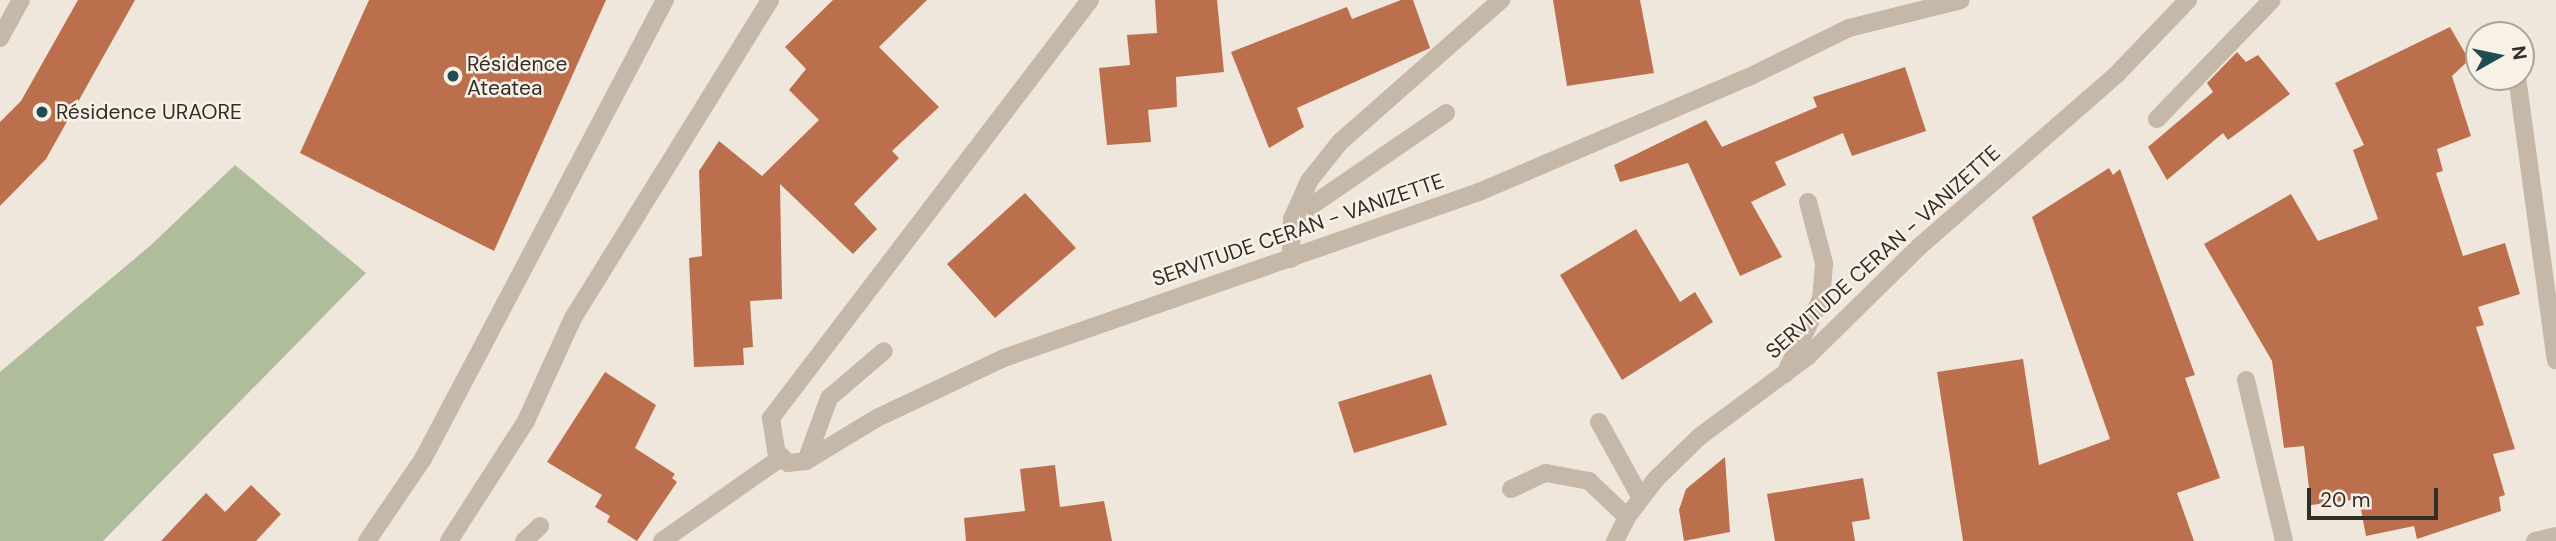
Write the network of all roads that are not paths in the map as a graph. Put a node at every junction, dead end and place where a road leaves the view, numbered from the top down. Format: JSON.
{"nodes":[{"id":1,"x":21,"y":0,"type":"edge"},
{"id":2,"x":665,"y":0,"type":"edge"},
{"id":3,"x":770,"y":0,"type":"edge"},
{"id":4,"x":1090,"y":0,"type":"edge"},
{"id":5,"x":1501,"y":0,"type":"edge"},
{"id":6,"x":2188,"y":0,"type":"edge"},
{"id":7,"x":2272,"y":0,"type":"edge"},
{"id":8,"x":1956,"y":1,"type":"edge"},
{"id":9,"x":0,"y":38,"type":"edge"},
{"id":10,"x":2518,"y":91,"type":"edge"},
{"id":11,"x":1446,"y":113,"type":"dead end"},
{"id":12,"x":2157,"y":119,"type":"dead end"},
{"id":13,"x":1808,"y":202,"type":"dead end"},
{"id":14,"x":1292,"y":219,"type":"junction"},
{"id":15,"x":1291,"y":259,"type":"junction"},
{"id":16,"x":884,"y":351,"type":"dead end"},
{"id":17,"x":2556,"y":360,"type":"edge"},
{"id":18,"x":1785,"y":374,"type":"junction"},
{"id":19,"x":2246,"y":380,"type":"dead end"},
{"id":20,"x":1599,"y":422,"type":"dead end"},
{"id":21,"x":782,"y":457,"type":"junction"},
{"id":22,"x":806,"y":461,"type":"junction"},
{"id":23,"x":1511,"y":489,"type":"dead end"},
{"id":24,"x":1641,"y":498,"type":"junction"},
{"id":25,"x":1627,"y":517,"type":"junction"},
{"id":26,"x":540,"y":526,"type":"dead end"},
{"id":27,"x":2556,"y":536,"type":"edge"},
{"id":28,"x":367,"y":541,"type":"edge"},
{"id":29,"x":449,"y":541,"type":"edge"},
{"id":30,"x":524,"y":541,"type":"edge"},
{"id":31,"x":662,"y":541,"type":"edge"},
{"id":32,"x":1615,"y":541,"type":"edge"},
{"id":33,"x":2284,"y":541,"type":"edge"},
{"id":34,"x":2535,"y":541,"type":"edge"}],
"edges":[{"from":1,"to":9,"type":"street"},
{"from":2,"to":28,"type":"street"},
{"from":3,"to":29,"type":"street"},
{"from":4,"to":21,"type":"street"},
{"from":5,"to":14,"type":"street"},
{"from":6,"to":18,"type":"street","name":"SERVITUDE CERAN - VANIZETTE"},
{"from":7,"to":12,"type":"street"},
{"from":8,"to":15,"type":"street","name":"SERVITUDE CERAN - VANIZETTE"},
{"from":10,"to":17,"type":"street"},
{"from":11,"to":14,"type":"street"},
{"from":13,"to":18,"type":"street"},
{"from":14,"to":15,"type":"street"},
{"from":15,"to":22,"type":"street","name":"SERVITUDE CERAN - VANIZETTE"},
{"from":16,"to":22,"type":"street"},
{"from":18,"to":24,"type":"street","name":"SERVITUDE CERAN - VANIZETTE"},
{"from":19,"to":33,"type":"street"},
{"from":20,"to":24,"type":"street"},
{"from":21,"to":22,"type":"street"},
{"from":21,"to":31,"type":"street"},
{"from":23,"to":25,"type":"street"},
{"from":24,"to":25,"type":"street","name":"SERVITUDE CERAN - VANIZETTE"},
{"from":25,"to":32,"type":"street","name":"SERVITUDE CERAN - VANIZETTE"},
{"from":26,"to":30,"type":"street"},
{"from":27,"to":34,"type":"street"}]}
